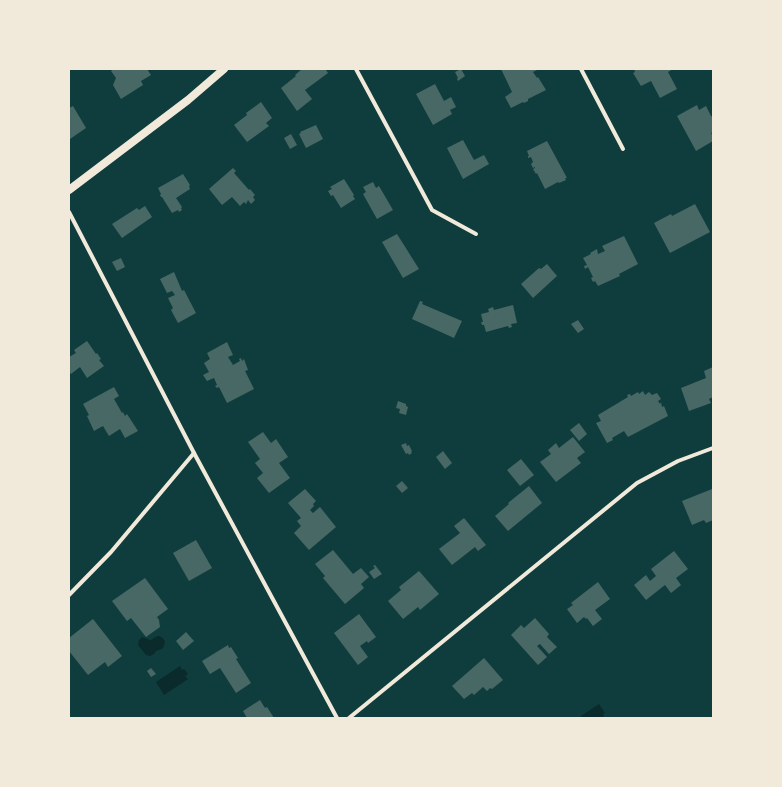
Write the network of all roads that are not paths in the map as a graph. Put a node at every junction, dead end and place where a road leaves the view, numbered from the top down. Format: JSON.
{"nodes":[{"id":1,"x":224,"y":69,"type":"edge"},
{"id":2,"x":356,"y":69,"type":"edge"},
{"id":3,"x":581,"y":69,"type":"edge"},
{"id":4,"x":623,"y":149,"type":"dead end"},
{"id":5,"x":69,"y":190,"type":"edge"},
{"id":6,"x":69,"y":212,"type":"edge"},
{"id":7,"x":476,"y":234,"type":"dead end"},
{"id":8,"x":713,"y":448,"type":"edge"},
{"id":9,"x":194,"y":453,"type":"junction"},
{"id":10,"x":69,"y":595,"type":"edge"},
{"id":11,"x":337,"y":718,"type":"edge"},
{"id":12,"x":349,"y":718,"type":"edge"}],
"edges":[{"from":1,"to":5,"type":"main road"},
{"from":2,"to":7,"type":"street"},
{"from":3,"to":4,"type":"street"},
{"from":6,"to":9,"type":"street"},
{"from":8,"to":12,"type":"street"},
{"from":9,"to":10,"type":"street"},
{"from":9,"to":11,"type":"street"}]}
